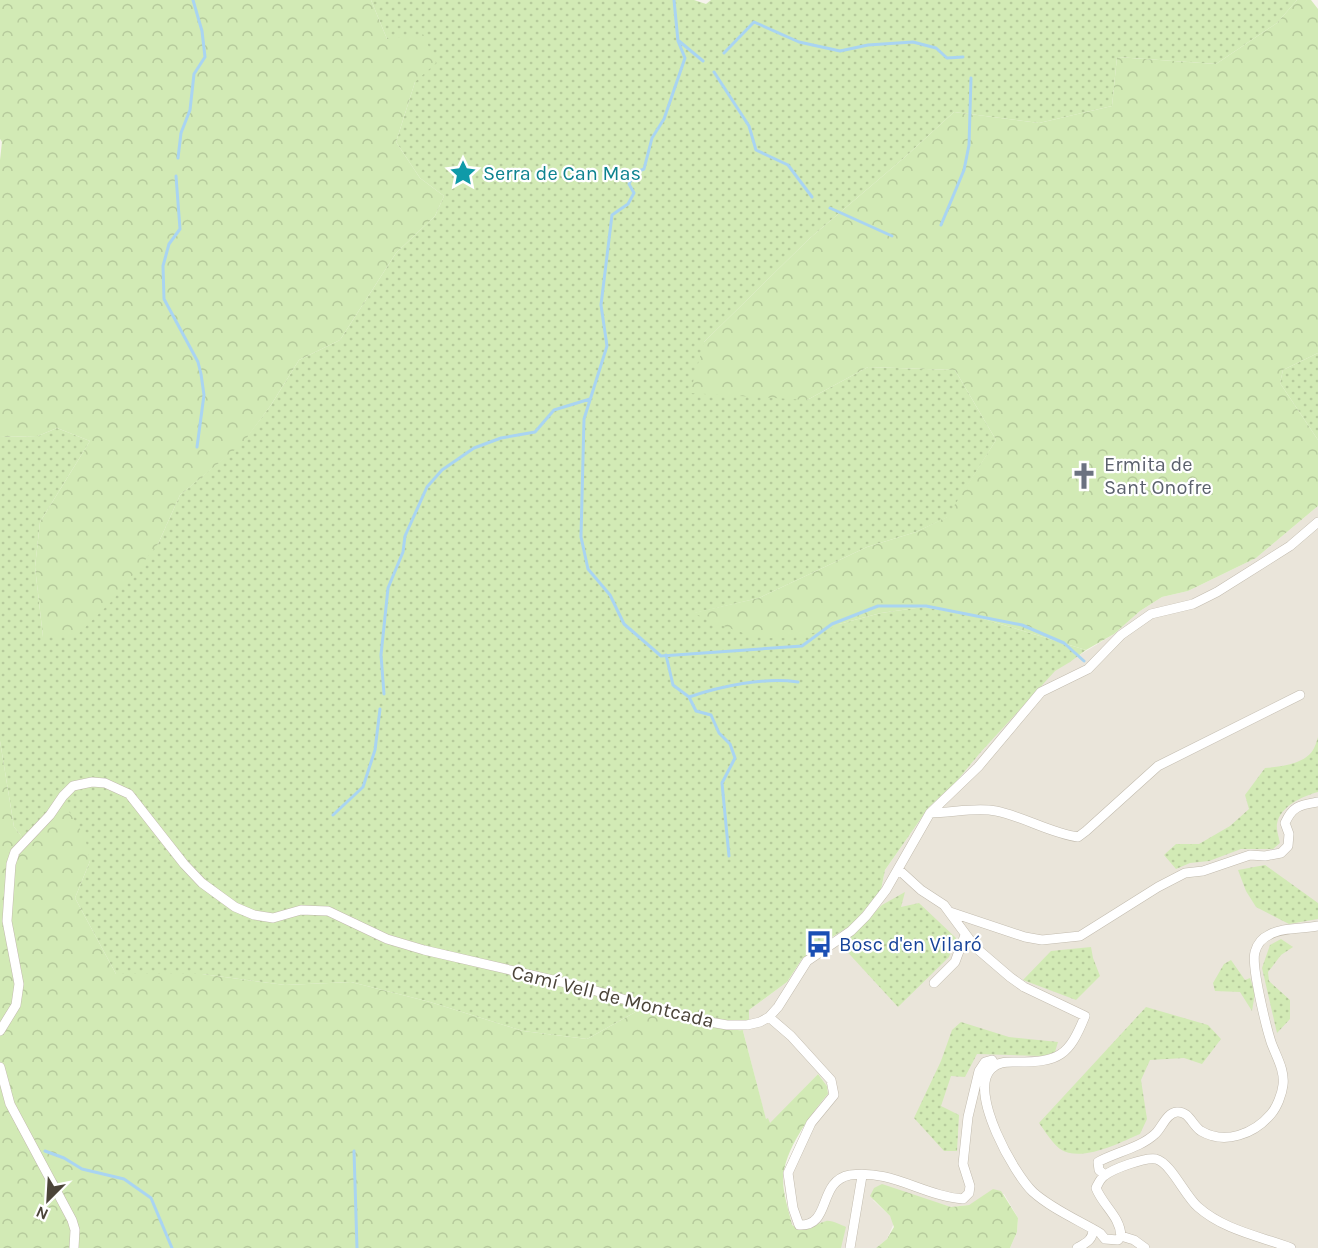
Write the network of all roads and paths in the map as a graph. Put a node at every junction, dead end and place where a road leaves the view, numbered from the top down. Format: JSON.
{"nodes":[{"id":1,"x":1318,"y":522,"type":"edge"},
{"id":2,"x":1300,"y":695,"type":"dead end"},
{"id":3,"x":1318,"y":802,"type":"edge"},
{"id":4,"x":930,"y":813,"type":"junction"},
{"id":5,"x":897,"y":869,"type":"junction"},
{"id":6,"x":950,"y":912,"type":"junction"},
{"id":7,"x":1318,"y":926,"type":"edge"},
{"id":8,"x":965,"y":935,"type":"junction"},
{"id":9,"x":934,"y":983,"type":"dead end"},
{"id":10,"x":770,"y":1017,"type":"junction"},
{"id":11,"x":0,"y":1031,"type":"edge"},
{"id":12,"x":995,"y":1066,"type":"junction"},
{"id":13,"x":0,"y":1067,"type":"edge"},
{"id":14,"x":1105,"y":1175,"type":"junction"},
{"id":15,"x":862,"y":1176,"type":"junction"},
{"id":16,"x":1093,"y":1229,"type":"junction"},
{"id":17,"x":1121,"y":1236,"type":"junction"},
{"id":18,"x":74,"y":1248,"type":"edge"},
{"id":19,"x":850,"y":1248,"type":"edge"},
{"id":20,"x":1077,"y":1248,"type":"edge"},
{"id":21,"x":1144,"y":1248,"type":"edge"},
{"id":22,"x":1291,"y":1248,"type":"edge"}],
"edges":[{"from":1,"to":4,"type":"street"},
{"from":2,"to":4,"type":"street"},
{"from":3,"to":6,"type":"street"},
{"from":4,"to":5,"type":"street"},
{"from":5,"to":6,"type":"street"},
{"from":5,"to":10,"type":"street"},
{"from":6,"to":8,"type":"street"},
{"from":7,"to":14,"type":"street"},
{"from":8,"to":9,"type":"street"},
{"from":8,"to":12,"type":"street"},
{"from":10,"to":11,"type":"street","name":"Camí Vell de Montcada"},
{"from":10,"to":15,"type":"street"},
{"from":12,"to":15,"type":"street"},
{"from":12,"to":16,"type":"street"},
{"from":13,"to":18,"type":"street"},
{"from":14,"to":17,"type":"street"},
{"from":14,"to":22,"type":"street"},
{"from":15,"to":19,"type":"street"},
{"from":16,"to":17,"type":"street"},
{"from":16,"to":20,"type":"street"},
{"from":17,"to":21,"type":"street"}]}
